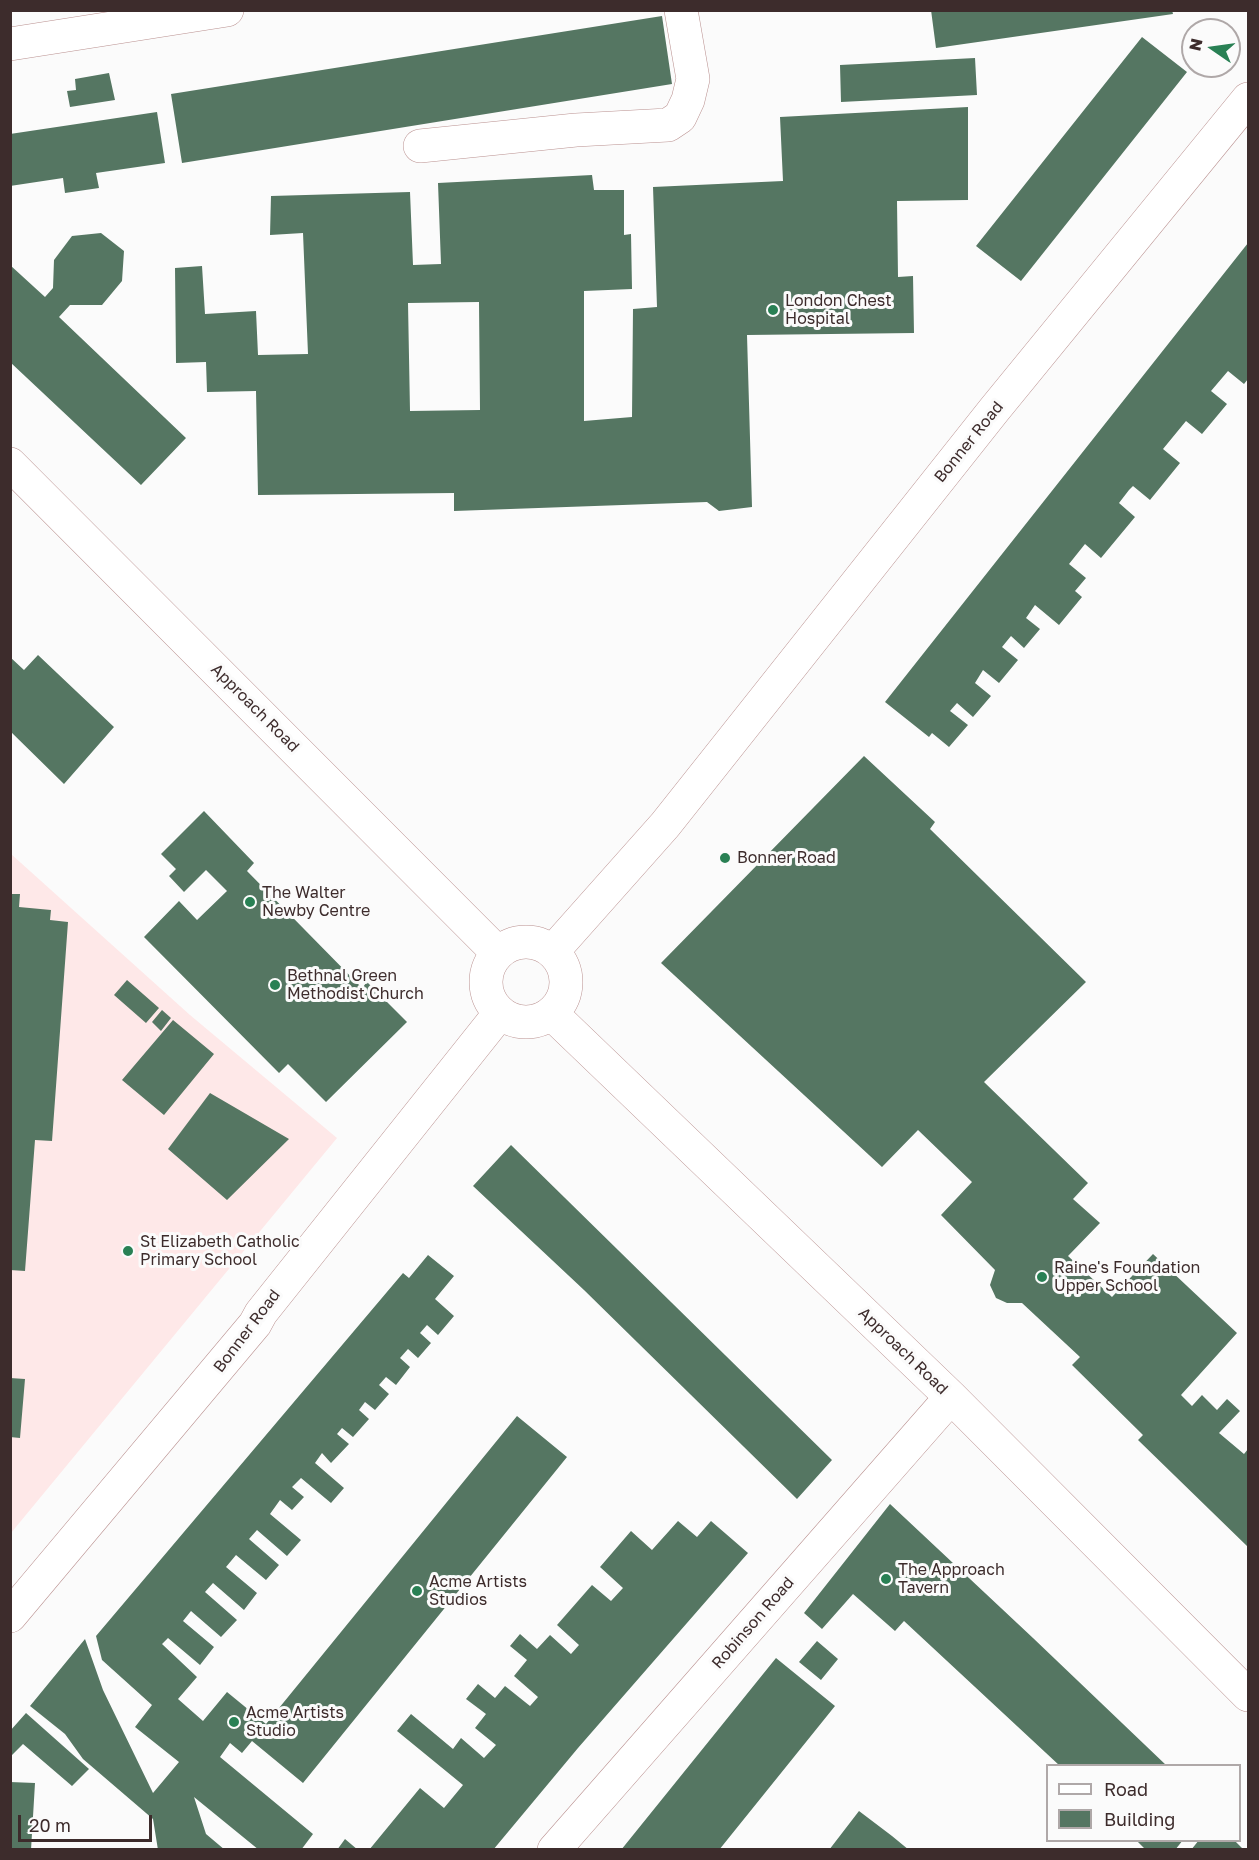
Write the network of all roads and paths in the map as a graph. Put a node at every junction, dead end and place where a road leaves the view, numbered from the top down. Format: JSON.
{"nodes":[{"id":1,"x":226,"y":10,"type":"edge"},
{"id":2,"x":681,"y":10,"type":"edge"},
{"id":3,"x":10,"y":44,"type":"edge"},
{"id":4,"x":1248,"y":99,"type":"edge"},
{"id":5,"x":420,"y":146,"type":"dead end"},
{"id":6,"x":10,"y":464,"type":"edge"},
{"id":7,"x":553,"y":951,"type":"junction"},
{"id":8,"x":498,"y":953,"type":"junction"},
{"id":9,"x":500,"y":1013,"type":"junction"},
{"id":10,"x":551,"y":1013,"type":"junction"},
{"id":11,"x":951,"y":1397,"type":"junction"},
{"id":12,"x":10,"y":1616,"type":"edge"},
{"id":13,"x":1248,"y":1695,"type":"edge"},
{"id":14,"x":554,"y":1850,"type":"edge"}],
"edges":[{"from":1,"to":3,"type":"street"},
{"from":2,"to":5,"type":"street"},
{"from":4,"to":7,"type":"street","name":"Bonner Road"},
{"from":6,"to":8,"type":"street","name":"Approach Road"},
{"from":7,"to":8,"type":"street"},
{"from":7,"to":10,"type":"street"},
{"from":8,"to":9,"type":"street"},
{"from":9,"to":10,"type":"street"},
{"from":9,"to":12,"type":"street","name":"Bonner Road"},
{"from":10,"to":11,"type":"street","name":"Approach Road"},
{"from":11,"to":13,"type":"street","name":"Approach Road"},
{"from":11,"to":14,"type":"street","name":"Robinson Road"}]}
